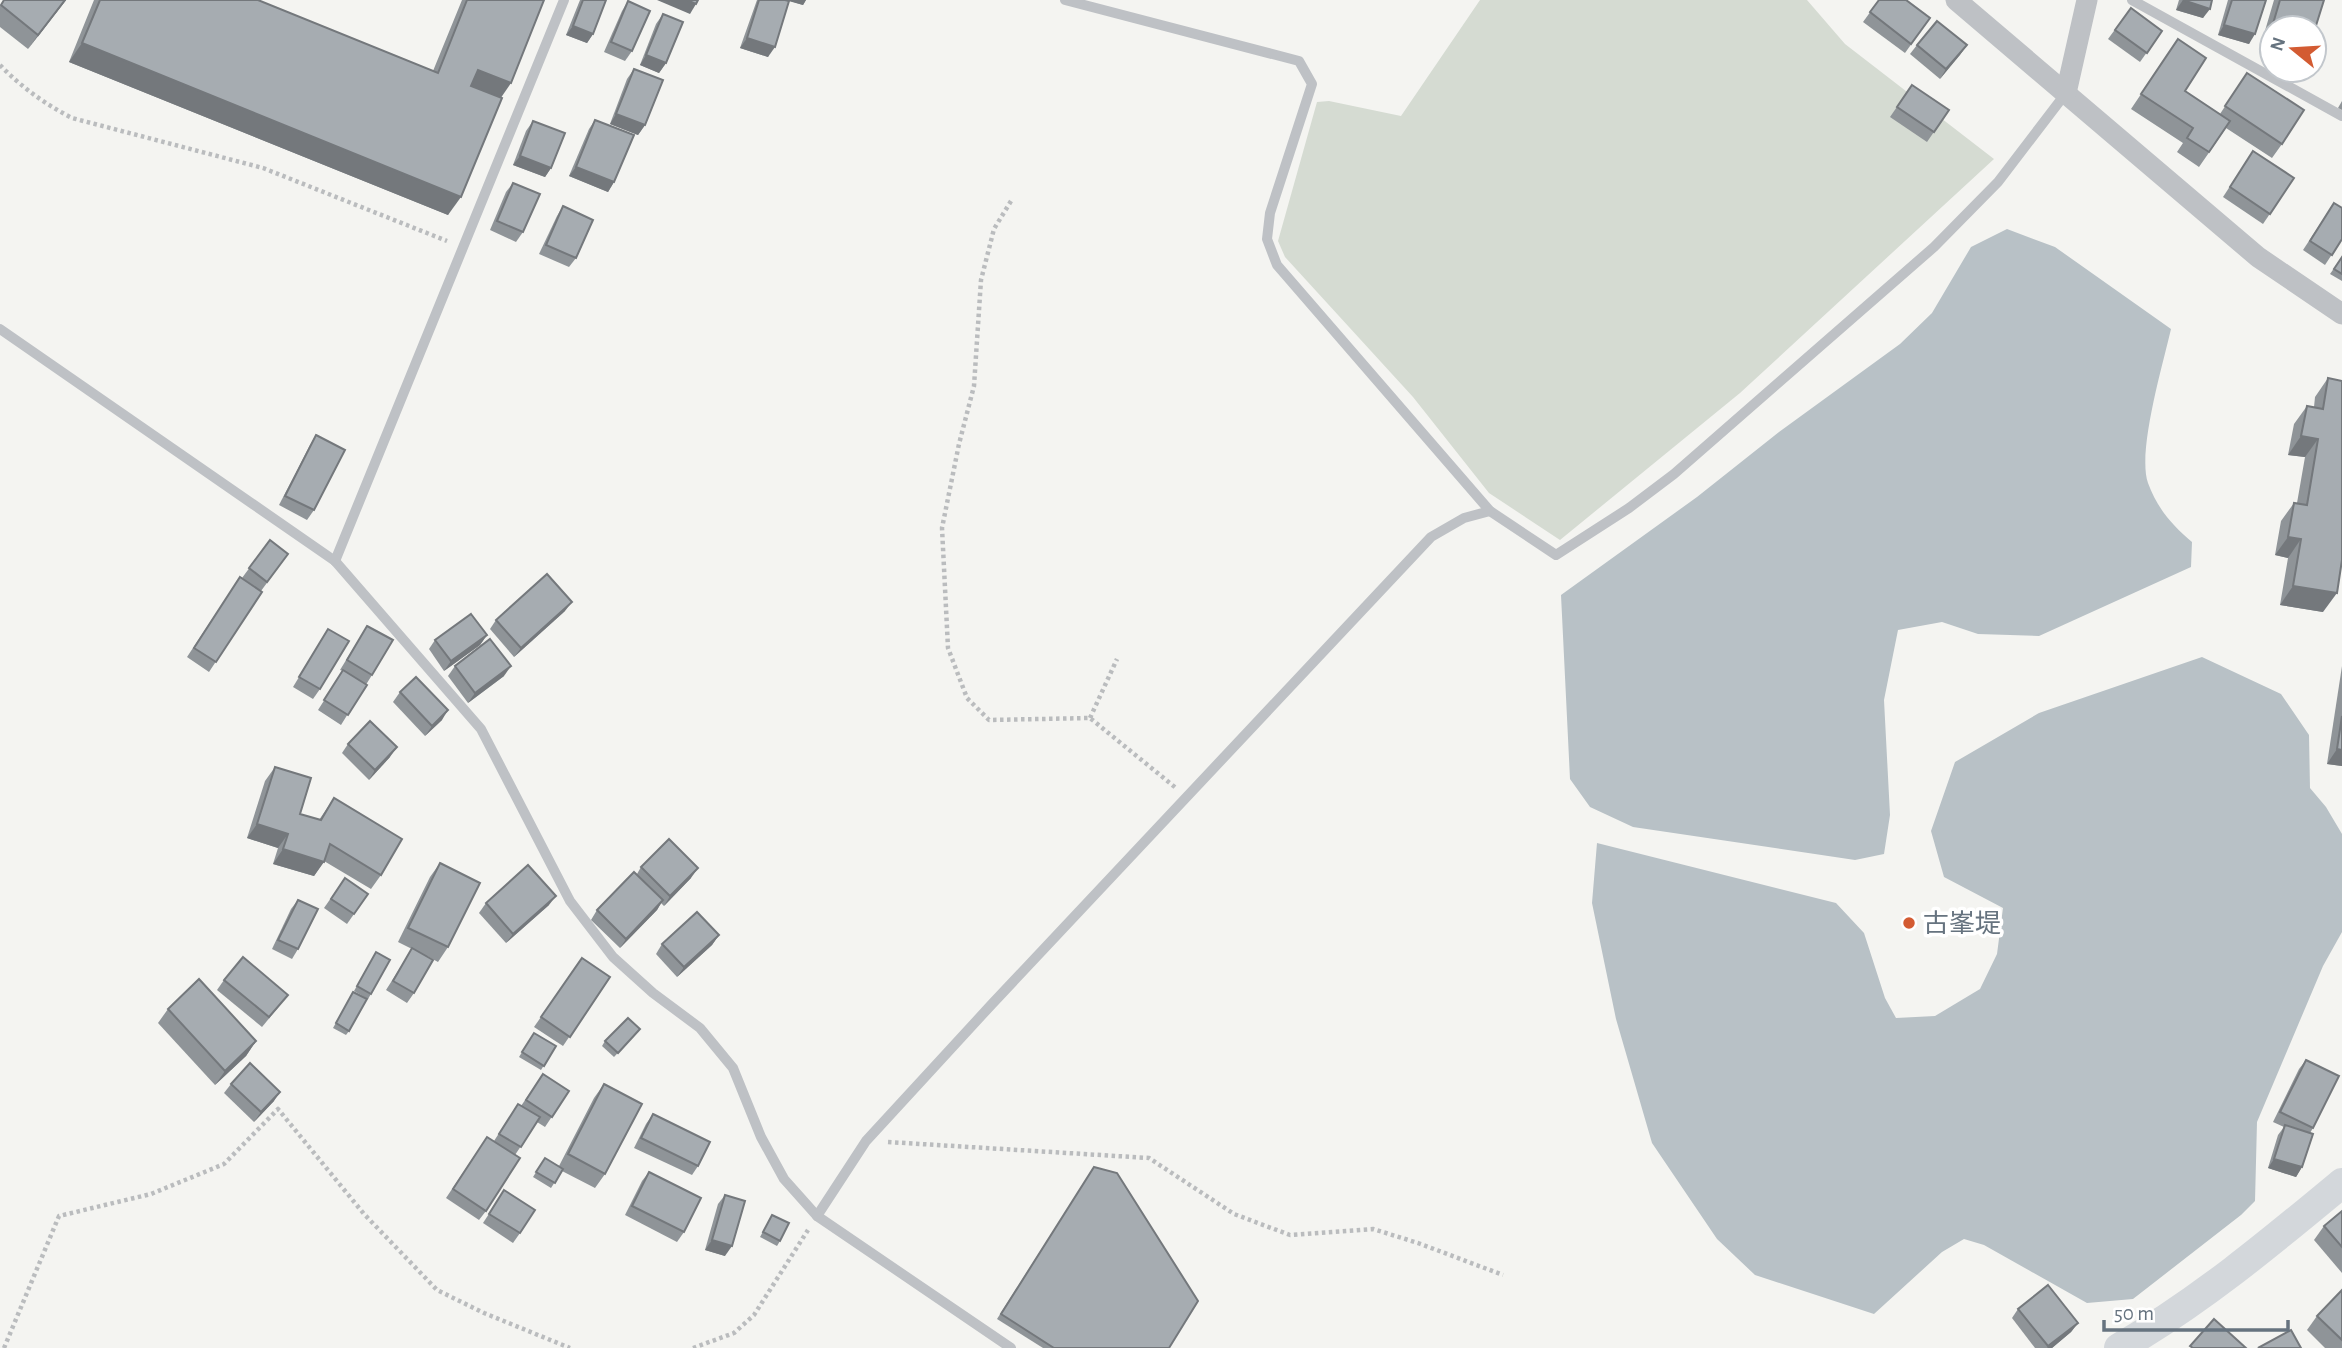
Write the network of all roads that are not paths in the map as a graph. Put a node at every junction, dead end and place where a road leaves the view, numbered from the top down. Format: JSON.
{"nodes":[{"id":1,"x":564,"y":0,"type":"edge"},
{"id":2,"x":1065,"y":0,"type":"edge"},
{"id":3,"x":1956,"y":0,"type":"edge"},
{"id":4,"x":2087,"y":0,"type":"edge"},
{"id":5,"x":2132,"y":0,"type":"edge"},
{"id":6,"x":2066,"y":93,"type":"junction"},
{"id":7,"x":2342,"y":116,"type":"edge"},
{"id":8,"x":2342,"y":314,"type":"edge"},
{"id":9,"x":0,"y":329,"type":"edge"},
{"id":10,"x":1490,"y":511,"type":"junction"},
{"id":11,"x":335,"y":561,"type":"junction"},
{"id":12,"x":2342,"y":1183,"type":"edge"},
{"id":13,"x":817,"y":1216,"type":"junction"},
{"id":14,"x":1011,"y":1348,"type":"edge"},
{"id":15,"x":2119,"y":1348,"type":"edge"}],
"edges":[{"from":1,"to":11,"type":"lane"},
{"from":2,"to":10,"type":"lane"},
{"from":3,"to":6,"type":"street"},
{"from":4,"to":6,"type":"street"},
{"from":5,"to":7,"type":"lane"},
{"from":6,"to":8,"type":"street"},
{"from":6,"to":10,"type":"lane"},
{"from":9,"to":11,"type":"lane"},
{"from":10,"to":13,"type":"lane"},
{"from":11,"to":13,"type":"lane"},
{"from":12,"to":15,"type":"main road"},
{"from":13,"to":14,"type":"lane"}]}
